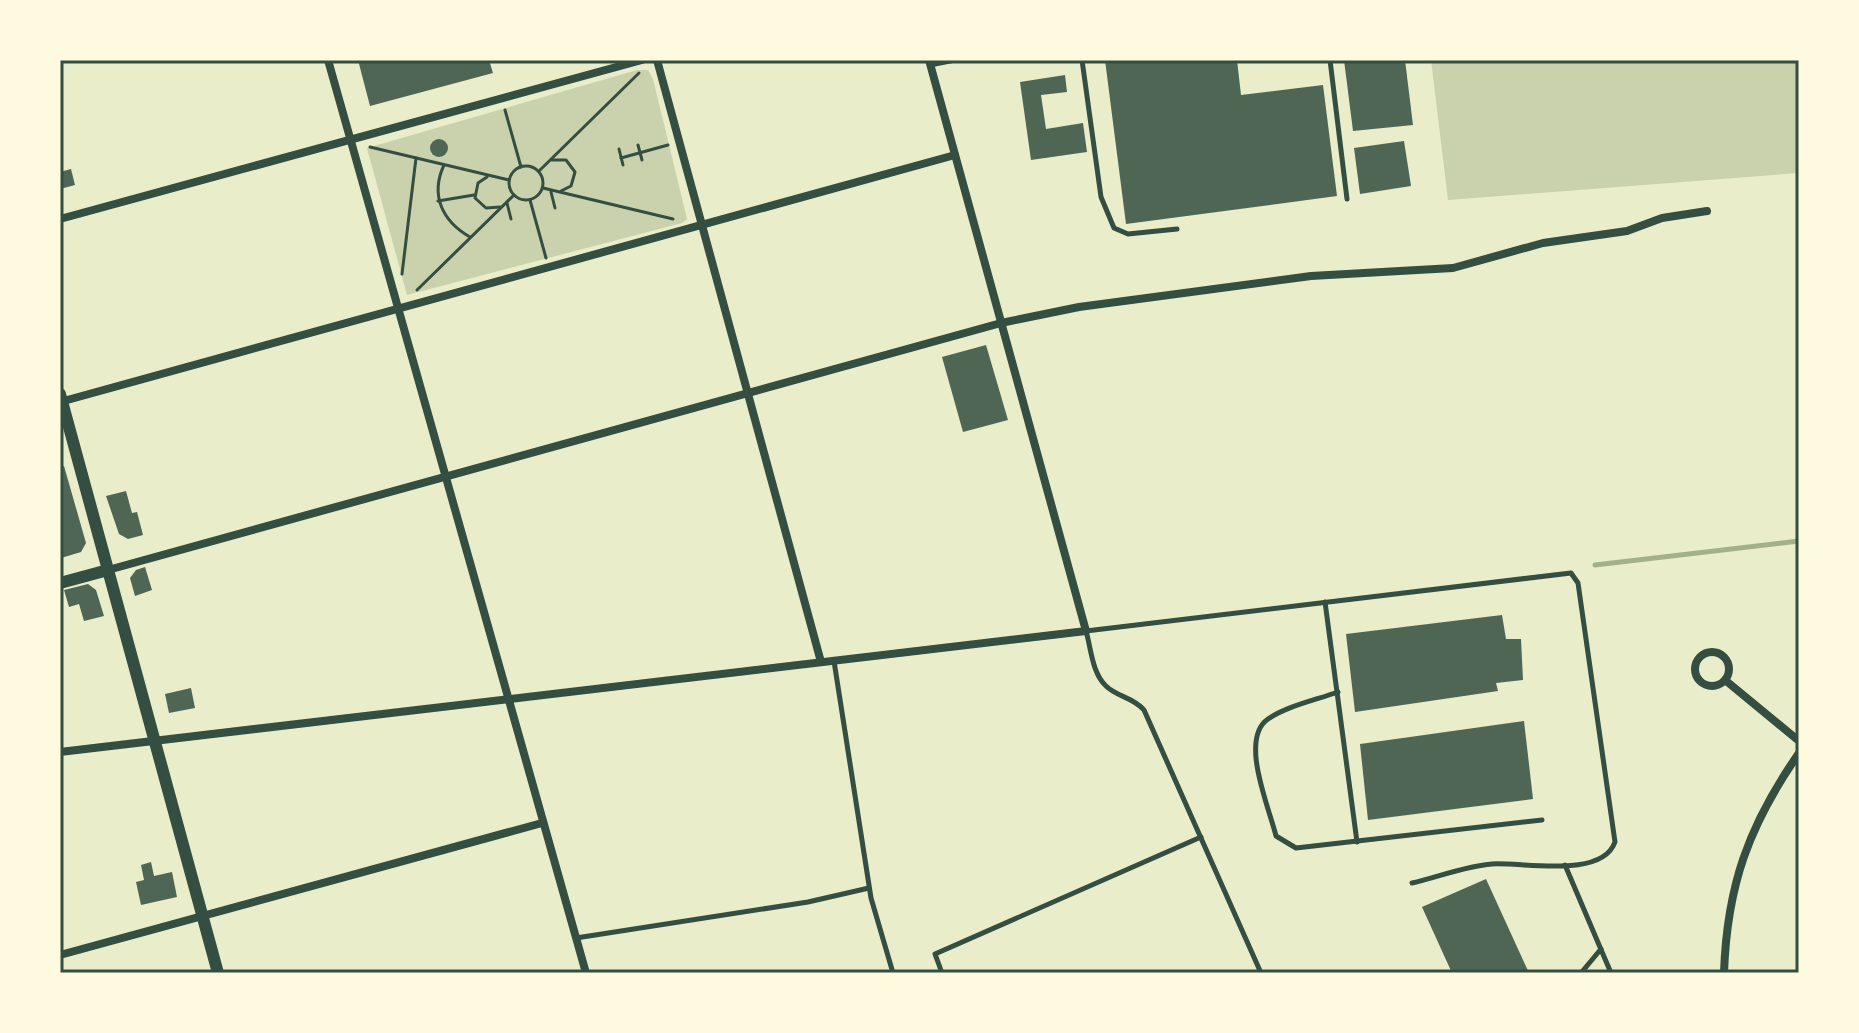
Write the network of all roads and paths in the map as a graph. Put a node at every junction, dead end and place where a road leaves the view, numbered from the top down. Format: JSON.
{"nodes":[{"id":1,"x":328,"y":60,"type":"edge"},
{"id":2,"x":642,"y":60,"type":"edge"},
{"id":3,"x":657,"y":60,"type":"edge"},
{"id":4,"x":955,"y":60,"type":"edge"},
{"id":5,"x":1082,"y":60,"type":"edge"},
{"id":6,"x":1330,"y":60,"type":"edge"},
{"id":7,"x":930,"y":62,"type":"edge"},
{"id":8,"x":640,"y":71,"type":"dead end"},
{"id":9,"x":502,"y":99,"type":"junction"},
{"id":10,"x":350,"y":141,"type":"junction"},
{"id":11,"x":679,"y":142,"type":"junction"},
{"id":12,"x":638,"y":145,"type":"dead end"},
{"id":13,"x":619,"y":149,"type":"dead end"},
{"id":14,"x":640,"y":153,"type":"junction"},
{"id":15,"x":955,"y":155,"type":"junction"},
{"id":16,"x":416,"y":158,"type":"junction"},
{"id":17,"x":621,"y":158,"type":"junction"},
{"id":18,"x":550,"y":160,"type":"junction"},
{"id":19,"x":642,"y":160,"type":"dead end"},
{"id":20,"x":444,"y":165,"type":"junction"},
{"id":21,"x":623,"y":165,"type":"dead end"},
{"id":22,"x":521,"y":167,"type":"junction"},
{"id":23,"x":539,"y":171,"type":"junction"},
{"id":24,"x":490,"y":176,"type":"junction"},
{"id":25,"x":509,"y":180,"type":"junction"},
{"id":26,"x":543,"y":188,"type":"junction"},
{"id":27,"x":551,"y":190,"type":"junction"},
{"id":28,"x":557,"y":192,"type":"junction"},
{"id":29,"x":475,"y":195,"type":"junction"},
{"id":30,"x":514,"y":195,"type":"junction"},
{"id":31,"x":1347,"y":199,"type":"dead end"},
{"id":32,"x":530,"y":200,"type":"junction"},
{"id":33,"x":438,"y":201,"type":"junction"},
{"id":34,"x":506,"y":202,"type":"junction"},
{"id":35,"x":501,"y":206,"type":"junction"},
{"id":36,"x":555,"y":208,"type":"dead end"},
{"id":37,"x":1707,"y":211,"type":"dead end"},
{"id":38,"x":60,"y":219,"type":"edge"},
{"id":39,"x":511,"y":219,"type":"dead end"},
{"id":40,"x":701,"y":226,"type":"junction"},
{"id":41,"x":1177,"y":229,"type":"dead end"},
{"id":42,"x":470,"y":237,"type":"junction"},
{"id":43,"x":549,"y":268,"type":"junction"},
{"id":44,"x":401,"y":279,"type":"dead end"},
{"id":45,"x":397,"y":309,"type":"junction"},
{"id":46,"x":1001,"y":323,"type":"junction"},
{"id":47,"x":748,"y":393,"type":"junction"},
{"id":48,"x":61,"y":399,"type":"edge"},
{"id":49,"x":444,"y":477,"type":"junction"},
{"id":50,"x":108,"y":570,"type":"junction"},
{"id":51,"x":60,"y":583,"type":"edge"},
{"id":52,"x":1325,"y":602,"type":"junction"},
{"id":53,"x":1086,"y":631,"type":"junction"},
{"id":54,"x":834,"y":661,"type":"junction"},
{"id":55,"x":821,"y":662,"type":"junction"},
{"id":56,"x":1725,"y":680,"type":"junction"},
{"id":57,"x":1338,"y":692,"type":"junction"},
{"id":58,"x":506,"y":699,"type":"junction"},
{"id":59,"x":154,"y":740,"type":"junction"},
{"id":60,"x":1799,"y":741,"type":"edge"},
{"id":61,"x":60,"y":752,"type":"edge"},
{"id":62,"x":1799,"y":753,"type":"edge"},
{"id":63,"x":1542,"y":820,"type":"dead end"},
{"id":64,"x":542,"y":823,"type":"junction"},
{"id":65,"x":1201,"y":836,"type":"junction"},
{"id":66,"x":1357,"y":842,"type":"junction"},
{"id":67,"x":1565,"y":865,"type":"junction"},
{"id":68,"x":1412,"y":883,"type":"dead end"},
{"id":69,"x":869,"y":888,"type":"junction"},
{"id":70,"x":203,"y":915,"type":"junction"},
{"id":71,"x":576,"y":938,"type":"junction"},
{"id":72,"x":1601,"y":949,"type":"junction"},
{"id":73,"x":60,"y":955,"type":"edge"},
{"id":74,"x":218,"y":973,"type":"edge"},
{"id":75,"x":586,"y":973,"type":"edge"},
{"id":76,"x":893,"y":973,"type":"edge"},
{"id":77,"x":942,"y":973,"type":"edge"},
{"id":78,"x":1261,"y":973,"type":"edge"},
{"id":79,"x":1581,"y":973,"type":"edge"},
{"id":80,"x":1611,"y":973,"type":"edge"},
{"id":81,"x":1724,"y":973,"type":"edge"}],
"edges":[{"from":1,"to":10,"type":"street"},
{"from":2,"to":9,"type":"street"},
{"from":3,"to":11,"type":"street"},
{"from":4,"to":7,"type":"lane"},
{"from":5,"to":41,"type":"lane"},
{"from":6,"to":31,"type":"lane"},
{"from":7,"to":15,"type":"street"},
{"from":8,"to":18,"type":"path"},
{"from":9,"to":10,"type":"street"},
{"from":9,"to":22,"type":"path"},
{"from":10,"to":16,"type":"path"},
{"from":10,"to":38,"type":"street"},
{"from":10,"to":45,"type":"street"},
{"from":11,"to":14,"type":"path"},
{"from":11,"to":40,"type":"street"},
{"from":12,"to":14,"type":"path"},
{"from":13,"to":17,"type":"path"},
{"from":14,"to":17,"type":"path"},
{"from":14,"to":19,"type":"path"},
{"from":15,"to":40,"type":"street"},
{"from":15,"to":46,"type":"street"},
{"from":16,"to":20,"type":"path"},
{"from":16,"to":44,"type":"path"},
{"from":17,"to":21,"type":"path"},
{"from":18,"to":23,"type":"path"},
{"from":18,"to":28,"type":"path"},
{"from":20,"to":24,"type":"path"},
{"from":20,"to":33,"type":"path"},
{"from":22,"to":23,"type":"path"},
{"from":22,"to":25,"type":"path"},
{"from":23,"to":26,"type":"path"},
{"from":24,"to":25,"type":"path"},
{"from":24,"to":29,"type":"path"},
{"from":25,"to":30,"type":"path"},
{"from":26,"to":27,"type":"path"},
{"from":26,"to":32,"type":"path"},
{"from":27,"to":28,"type":"path"},
{"from":27,"to":36,"type":"path"},
{"from":28,"to":40,"type":"path"},
{"from":29,"to":33,"type":"path"},
{"from":29,"to":35,"type":"path"},
{"from":30,"to":32,"type":"path"},
{"from":30,"to":34,"type":"path"},
{"from":32,"to":43,"type":"path"},
{"from":33,"to":42,"type":"path"},
{"from":34,"to":35,"type":"path"},
{"from":34,"to":39,"type":"path"},
{"from":35,"to":42,"type":"path"},
{"from":37,"to":46,"type":"street"},
{"from":40,"to":43,"type":"street"},
{"from":40,"to":47,"type":"street"},
{"from":42,"to":45,"type":"path"},
{"from":43,"to":45,"type":"street"},
{"from":45,"to":48,"type":"street"},
{"from":45,"to":49,"type":"street"},
{"from":46,"to":47,"type":"street"},
{"from":46,"to":53,"type":"street"},
{"from":47,"to":49,"type":"street"},
{"from":47,"to":55,"type":"street"},
{"from":48,"to":50,"type":"street"},
{"from":49,"to":50,"type":"street"},
{"from":49,"to":58,"type":"street"},
{"from":50,"to":51,"type":"street"},
{"from":50,"to":59,"type":"street"},
{"from":52,"to":53,"type":"lane"},
{"from":52,"to":57,"type":"lane"},
{"from":52,"to":67,"type":"lane"},
{"from":53,"to":54,"type":"street"},
{"from":53,"to":65,"type":"lane"},
{"from":54,"to":55,"type":"street"},
{"from":54,"to":69,"type":"lane"},
{"from":55,"to":58,"type":"street"},
{"from":56,"to":56,"type":"street"},
{"from":56,"to":60,"type":"street"},
{"from":57,"to":66,"type":"lane"},
{"from":57,"to":66,"type":"lane"},
{"from":58,"to":59,"type":"street"},
{"from":58,"to":64,"type":"street"},
{"from":59,"to":61,"type":"street"},
{"from":59,"to":70,"type":"street"},
{"from":62,"to":81,"type":"street"},
{"from":63,"to":66,"type":"lane"},
{"from":64,"to":70,"type":"street"},
{"from":64,"to":71,"type":"street"},
{"from":65,"to":77,"type":"lane"},
{"from":65,"to":78,"type":"lane"},
{"from":67,"to":68,"type":"lane"},
{"from":67,"to":72,"type":"lane"},
{"from":69,"to":71,"type":"lane"},
{"from":69,"to":76,"type":"lane"},
{"from":70,"to":73,"type":"street"},
{"from":70,"to":74,"type":"street"},
{"from":71,"to":75,"type":"street"},
{"from":72,"to":79,"type":"lane"},
{"from":72,"to":80,"type":"lane"}]}
